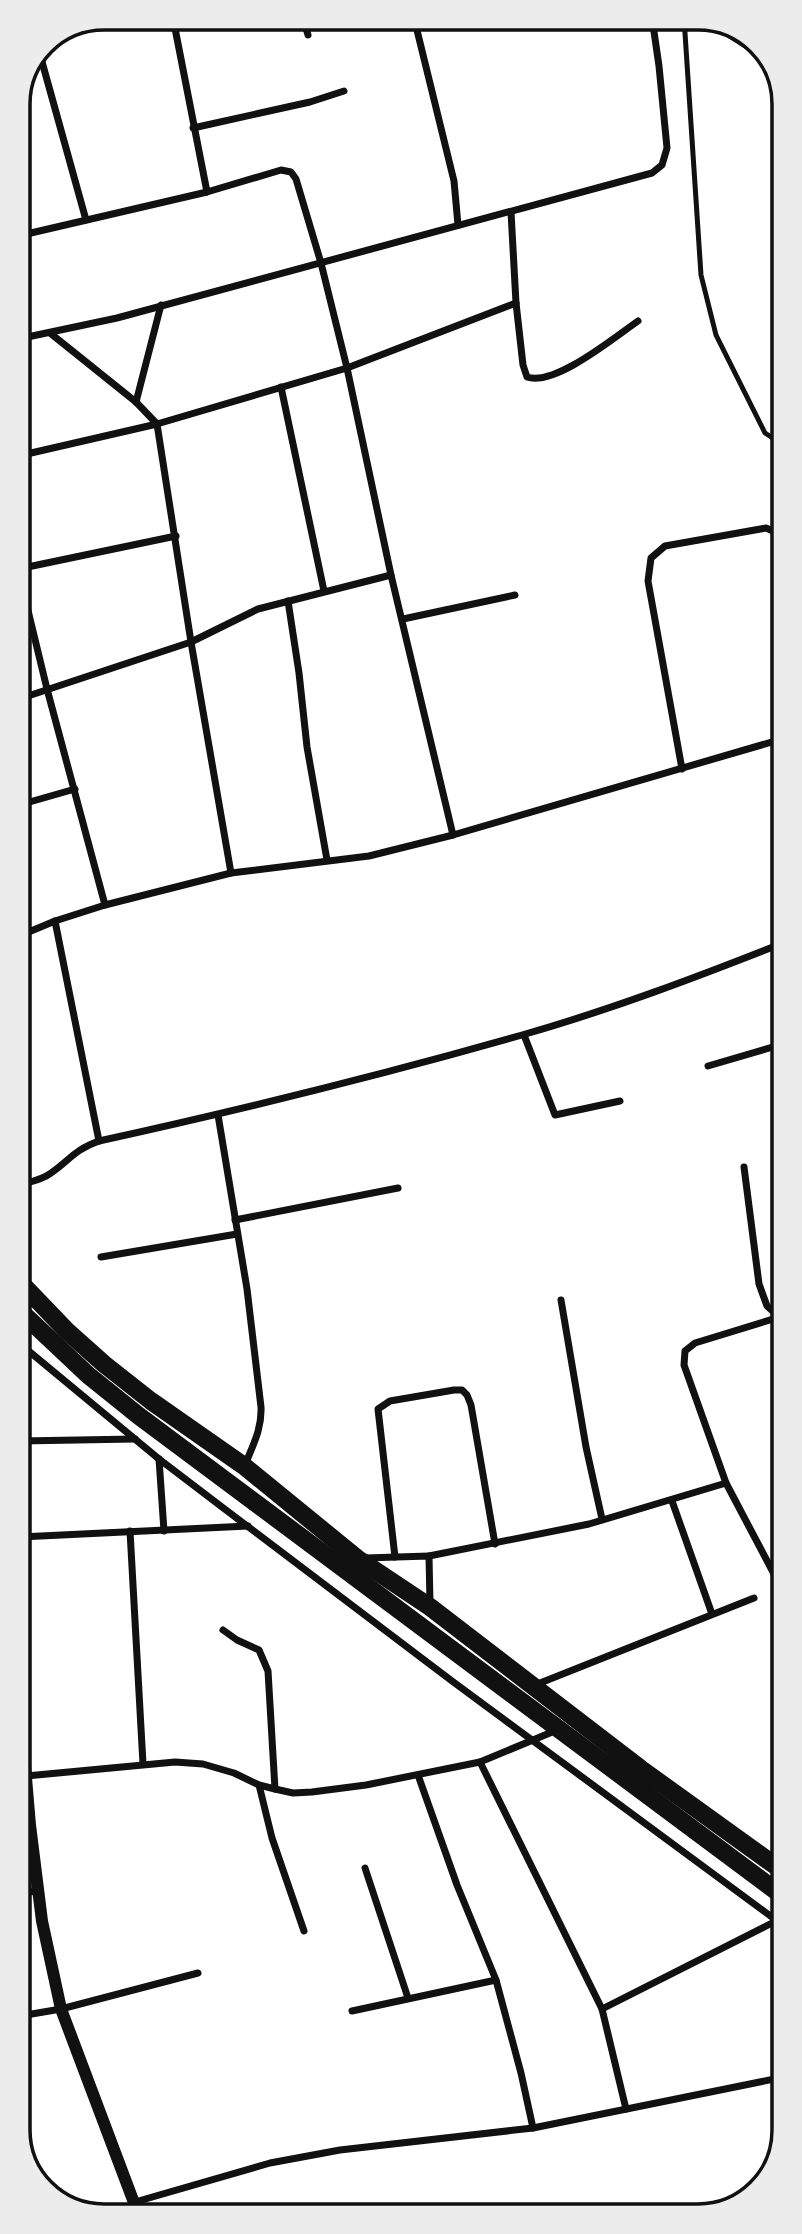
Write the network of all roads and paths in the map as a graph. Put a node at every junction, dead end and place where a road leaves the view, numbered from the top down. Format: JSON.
{"nodes":[{"id":1,"x":175,"y":30,"type":"edge"},
{"id":2,"x":307,"y":30,"type":"edge"},
{"id":3,"x":417,"y":30,"type":"edge"},
{"id":4,"x":654,"y":30,"type":"edge"},
{"id":5,"x":685,"y":30,"type":"edge"},
{"id":6,"x":308,"y":35,"type":"dead end"},
{"id":7,"x":42,"y":63,"type":"edge"},
{"id":8,"x":344,"y":91,"type":"dead end"},
{"id":9,"x":193,"y":128,"type":"junction"},
{"id":10,"x":207,"y":191,"type":"junction"},
{"id":11,"x":511,"y":212,"type":"junction"},
{"id":12,"x":86,"y":220,"type":"junction"},
{"id":13,"x":458,"y":225,"type":"junction"},
{"id":14,"x":30,"y":233,"type":"edge"},
{"id":15,"x":321,"y":263,"type":"junction"},
{"id":16,"x":516,"y":303,"type":"junction"},
{"id":17,"x":161,"y":305,"type":"junction"},
{"id":18,"x":638,"y":321,"type":"dead end"},
{"id":19,"x":50,"y":333,"type":"junction"},
{"id":20,"x":30,"y":337,"type":"edge"},
{"id":21,"x":347,"y":368,"type":"junction"},
{"id":22,"x":281,"y":387,"type":"junction"},
{"id":23,"x":136,"y":402,"type":"junction"},
{"id":24,"x":157,"y":424,"type":"junction"},
{"id":25,"x":772,"y":438,"type":"edge"},
{"id":26,"x":30,"y":453,"type":"edge"},
{"id":27,"x":772,"y":531,"type":"edge"},
{"id":28,"x":176,"y":536,"type":"junction"},
{"id":29,"x":30,"y":566,"type":"edge"},
{"id":30,"x":391,"y":575,"type":"junction"},
{"id":31,"x":324,"y":592,"type":"junction"},
{"id":32,"x":515,"y":595,"type":"dead end"},
{"id":33,"x":288,"y":601,"type":"junction"},
{"id":34,"x":30,"y":619,"type":"edge"},
{"id":35,"x":403,"y":619,"type":"junction"},
{"id":36,"x":191,"y":642,"type":"junction"},
{"id":37,"x":47,"y":689,"type":"junction"},
{"id":38,"x":30,"y":695,"type":"edge"},
{"id":39,"x":772,"y":742,"type":"edge"},
{"id":40,"x":681,"y":769,"type":"junction"},
{"id":41,"x":75,"y":789,"type":"junction"},
{"id":42,"x":30,"y":802,"type":"edge"},
{"id":43,"x":453,"y":835,"type":"junction"},
{"id":44,"x":327,"y":860,"type":"junction"},
{"id":45,"x":231,"y":873,"type":"junction"},
{"id":46,"x":106,"y":905,"type":"junction"},
{"id":47,"x":55,"y":921,"type":"junction"},
{"id":48,"x":30,"y":931,"type":"edge"},
{"id":49,"x":772,"y":947,"type":"edge"},
{"id":50,"x":524,"y":1035,"type":"junction"},
{"id":51,"x":772,"y":1047,"type":"edge"},
{"id":52,"x":708,"y":1066,"type":"dead end"},
{"id":53,"x":620,"y":1101,"type":"dead end"},
{"id":54,"x":218,"y":1115,"type":"junction"},
{"id":55,"x":99,"y":1141,"type":"junction"},
{"id":56,"x":744,"y":1167,"type":"dead end"},
{"id":57,"x":30,"y":1182,"type":"edge"},
{"id":58,"x":398,"y":1188,"type":"dead end"},
{"id":59,"x":234,"y":1220,"type":"junction"},
{"id":60,"x":237,"y":1234,"type":"junction"},
{"id":61,"x":101,"y":1257,"type":"dead end"},
{"id":62,"x":30,"y":1292,"type":"edge"},
{"id":63,"x":561,"y":1300,"type":"dead end"},
{"id":64,"x":772,"y":1310,"type":"edge"},
{"id":65,"x":30,"y":1320,"type":"edge"},
{"id":66,"x":772,"y":1320,"type":"edge"},
{"id":67,"x":30,"y":1352,"type":"edge"},
{"id":68,"x":136,"y":1439,"type":"junction"},
{"id":69,"x":30,"y":1441,"type":"edge"},
{"id":70,"x":159,"y":1459,"type":"junction"},
{"id":71,"x":244,"y":1466,"type":"junction"},
{"id":72,"x":726,"y":1483,"type":"junction"},
{"id":73,"x":672,"y":1501,"type":"junction"},
{"id":74,"x":602,"y":1519,"type":"junction"},
{"id":75,"x":248,"y":1526,"type":"junction"},
{"id":76,"x":130,"y":1531,"type":"junction"},
{"id":77,"x":164,"y":1531,"type":"junction"},
{"id":78,"x":30,"y":1536,"type":"edge"},
{"id":79,"x":495,"y":1544,"type":"junction"},
{"id":80,"x":429,"y":1556,"type":"junction"},
{"id":81,"x":394,"y":1557,"type":"junction"},
{"id":82,"x":358,"y":1559,"type":"junction"},
{"id":83,"x":772,"y":1570,"type":"edge"},
{"id":84,"x":754,"y":1598,"type":"dead end"},
{"id":85,"x":430,"y":1607,"type":"junction"},
{"id":86,"x":712,"y":1614,"type":"junction"},
{"id":87,"x":223,"y":1630,"type":"dead end"},
{"id":88,"x":470,"y":1650,"type":"junction"},
{"id":89,"x":531,"y":1686,"type":"junction"},
{"id":90,"x":559,"y":1730,"type":"junction"},
{"id":91,"x":533,"y":1741,"type":"junction"},
{"id":92,"x":480,"y":1762,"type":"junction"},
{"id":93,"x":143,"y":1764,"type":"junction"},
{"id":94,"x":418,"y":1775,"type":"junction"},
{"id":95,"x":30,"y":1776,"type":"edge"},
{"id":96,"x":259,"y":1784,"type":"junction"},
{"id":97,"x":275,"y":1789,"type":"junction"},
{"id":98,"x":30,"y":1850,"type":"edge"},
{"id":99,"x":772,"y":1863,"type":"edge"},
{"id":100,"x":365,"y":1868,"type":"dead end"},
{"id":101,"x":772,"y":1888,"type":"edge"},
{"id":102,"x":38,"y":1891,"type":"junction"},
{"id":103,"x":30,"y":1892,"type":"edge"},
{"id":104,"x":772,"y":1916,"type":"edge"},
{"id":105,"x":772,"y":1927,"type":"edge"},
{"id":106,"x":304,"y":1931,"type":"dead end"},
{"id":107,"x":198,"y":1973,"type":"dead end"},
{"id":108,"x":496,"y":1980,"type":"junction"},
{"id":109,"x":408,"y":1997,"type":"junction"},
{"id":110,"x":602,"y":2008,"type":"junction"},
{"id":111,"x":61,"y":2009,"type":"junction"},
{"id":112,"x":352,"y":2011,"type":"dead end"},
{"id":113,"x":30,"y":2014,"type":"edge"},
{"id":114,"x":772,"y":2079,"type":"edge"},
{"id":115,"x":626,"y":2109,"type":"junction"},
{"id":116,"x":533,"y":2128,"type":"junction"},
{"id":117,"x":135,"y":2202,"type":"joint"}],
"edges":[{"from":1,"to":9,"type":"street"},
{"from":2,"to":6,"type":"street"},
{"from":3,"to":13,"type":"street"},
{"from":4,"to":11,"type":"street"},
{"from":5,"to":25,"type":"lane"},
{"from":7,"to":12,"type":"street"},
{"from":8,"to":9,"type":"street"},
{"from":9,"to":10,"type":"street"},
{"from":10,"to":12,"type":"street"},
{"from":10,"to":15,"type":"street"},
{"from":11,"to":13,"type":"street"},
{"from":11,"to":16,"type":"street"},
{"from":12,"to":14,"type":"street"},
{"from":13,"to":15,"type":"street"},
{"from":15,"to":17,"type":"street"},
{"from":15,"to":21,"type":"street"},
{"from":16,"to":18,"type":"street"},
{"from":16,"to":21,"type":"street"},
{"from":17,"to":19,"type":"street"},
{"from":17,"to":23,"type":"street"},
{"from":19,"to":20,"type":"street"},
{"from":19,"to":23,"type":"street"},
{"from":21,"to":22,"type":"street"},
{"from":21,"to":30,"type":"street"},
{"from":22,"to":24,"type":"street"},
{"from":22,"to":31,"type":"street"},
{"from":23,"to":24,"type":"street"},
{"from":24,"to":26,"type":"street"},
{"from":24,"to":28,"type":"street"},
{"from":27,"to":40,"type":"street"},
{"from":28,"to":29,"type":"street"},
{"from":28,"to":36,"type":"street"},
{"from":30,"to":31,"type":"street"},
{"from":30,"to":35,"type":"street"},
{"from":31,"to":33,"type":"street"},
{"from":32,"to":35,"type":"street"},
{"from":33,"to":36,"type":"street"},
{"from":33,"to":44,"type":"street"},
{"from":34,"to":37,"type":"street"},
{"from":35,"to":43,"type":"street"},
{"from":36,"to":37,"type":"street"},
{"from":36,"to":45,"type":"street"},
{"from":37,"to":38,"type":"street"},
{"from":37,"to":41,"type":"street"},
{"from":39,"to":40,"type":"street"},
{"from":40,"to":43,"type":"street"},
{"from":41,"to":42,"type":"street"},
{"from":41,"to":46,"type":"street"},
{"from":43,"to":44,"type":"street"},
{"from":44,"to":45,"type":"street"},
{"from":45,"to":46,"type":"street"},
{"from":46,"to":47,"type":"street"},
{"from":47,"to":48,"type":"street"},
{"from":47,"to":55,"type":"street"},
{"from":49,"to":50,"type":"street"},
{"from":50,"to":53,"type":"street"},
{"from":50,"to":54,"type":"street"},
{"from":51,"to":52,"type":"street"},
{"from":54,"to":55,"type":"street"},
{"from":54,"to":59,"type":"street"},
{"from":55,"to":57,"type":"street"},
{"from":56,"to":64,"type":"street"},
{"from":58,"to":59,"type":"street"},
{"from":59,"to":60,"type":"street"},
{"from":60,"to":61,"type":"street"},
{"from":60,"to":71,"type":"street"},
{"from":62,"to":71,"type":"main road"},
{"from":63,"to":74,"type":"street"},
{"from":65,"to":88,"type":"main road"},
{"from":66,"to":72,"type":"street"},
{"from":67,"to":68,"type":"street"},
{"from":68,"to":69,"type":"street"},
{"from":68,"to":70,"type":"street"},
{"from":70,"to":75,"type":"street"},
{"from":70,"to":77,"type":"street"},
{"from":71,"to":82,"type":"main road"},
{"from":72,"to":73,"type":"street"},
{"from":72,"to":83,"type":"street"},
{"from":73,"to":74,"type":"street"},
{"from":73,"to":86,"type":"street"},
{"from":74,"to":79,"type":"street"},
{"from":75,"to":77,"type":"street"},
{"from":75,"to":91,"type":"street"},
{"from":76,"to":77,"type":"street"},
{"from":76,"to":78,"type":"street"},
{"from":76,"to":93,"type":"street"},
{"from":79,"to":80,"type":"street"},
{"from":79,"to":81,"type":"street"},
{"from":80,"to":81,"type":"street"},
{"from":80,"to":85,"type":"street"},
{"from":81,"to":82,"type":"street"},
{"from":82,"to":85,"type":"main road"},
{"from":84,"to":86,"type":"street"},
{"from":85,"to":88,"type":"main road"},
{"from":86,"to":89,"type":"street"},
{"from":87,"to":97,"type":"street"},
{"from":88,"to":89,"type":"main road"},
{"from":88,"to":90,"type":"main road"},
{"from":89,"to":99,"type":"main road"},
{"from":90,"to":91,"type":"street"},
{"from":90,"to":101,"type":"main road"},
{"from":91,"to":92,"type":"street"},
{"from":91,"to":104,"type":"street"},
{"from":92,"to":94,"type":"street"},
{"from":92,"to":110,"type":"street"},
{"from":93,"to":95,"type":"street"},
{"from":93,"to":96,"type":"street"},
{"from":94,"to":97,"type":"street"},
{"from":94,"to":108,"type":"street"},
{"from":96,"to":97,"type":"street"},
{"from":96,"to":106,"type":"street"},
{"from":98,"to":102,"type":"street"},
{"from":100,"to":109,"type":"street"},
{"from":102,"to":103,"type":"street"},
{"from":102,"to":111,"type":"street"},
{"from":105,"to":110,"type":"street"},
{"from":107,"to":111,"type":"street"},
{"from":108,"to":109,"type":"street"},
{"from":108,"to":116,"type":"street"},
{"from":109,"to":112,"type":"street"},
{"from":110,"to":115,"type":"street"},
{"from":111,"to":113,"type":"street"},
{"from":111,"to":117,"type":"street"},
{"from":114,"to":115,"type":"street"},
{"from":115,"to":116,"type":"street"},
{"from":116,"to":117,"type":"street"}]}
